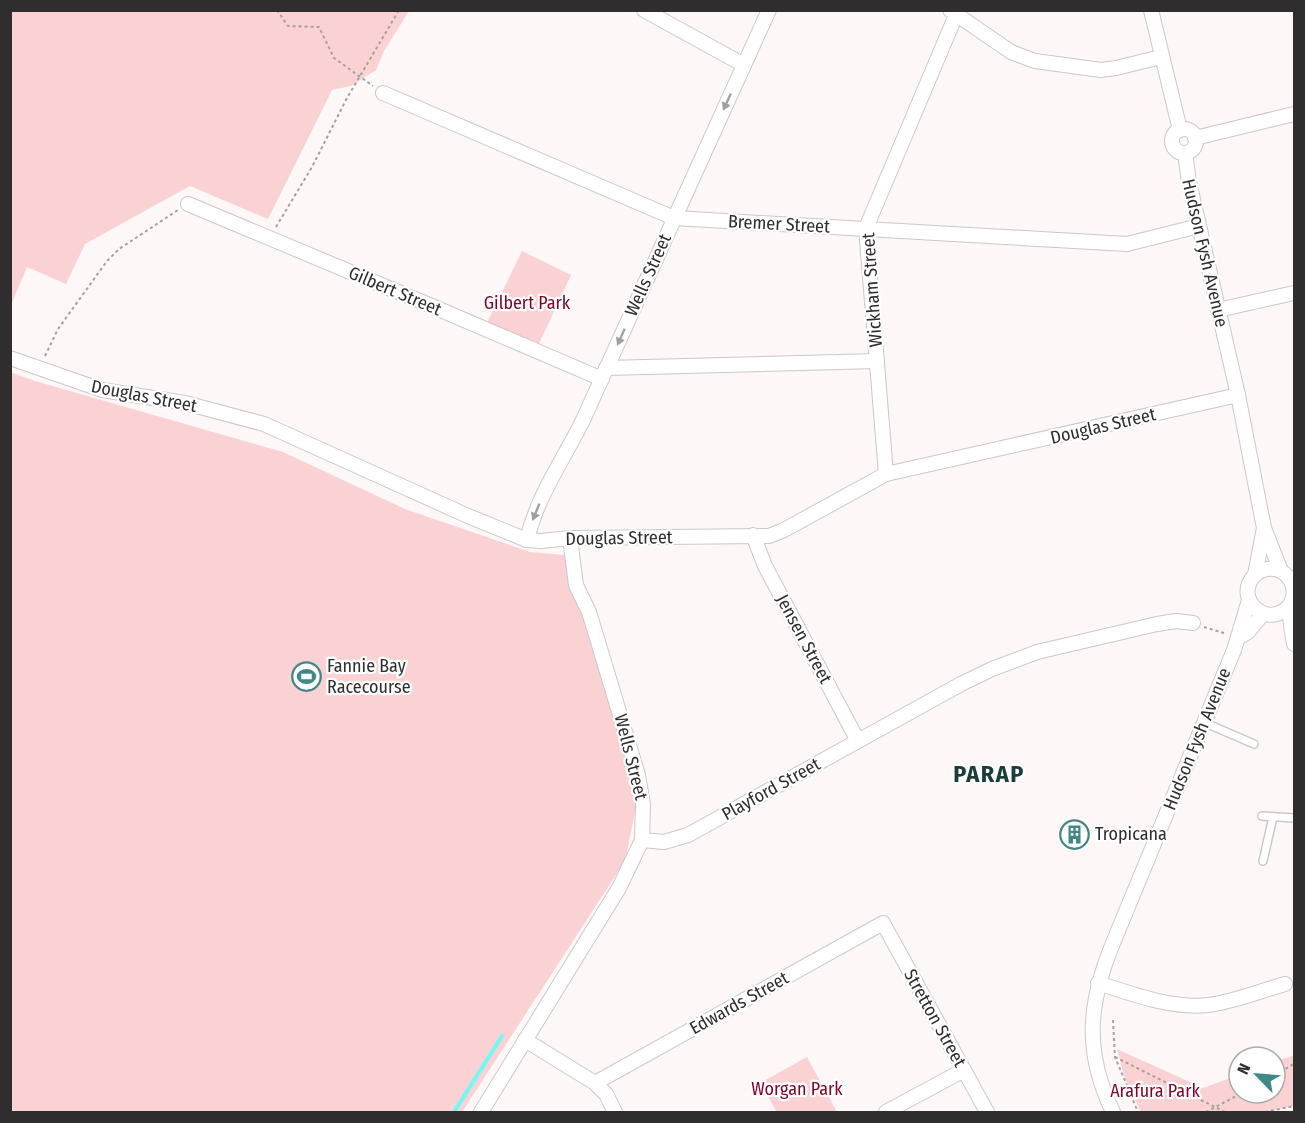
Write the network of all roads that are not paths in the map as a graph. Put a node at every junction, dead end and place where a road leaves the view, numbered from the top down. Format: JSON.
{"nodes":[{"id":1,"x":644,"y":10,"type":"edge"},
{"id":2,"x":769,"y":10,"type":"edge"},
{"id":3,"x":1150,"y":10,"type":"edge"},
{"id":4,"x":953,"y":13,"type":"edge"},
{"id":5,"x":1161,"y":57,"type":"junction"},
{"id":6,"x":744,"y":65,"type":"junction"},
{"id":7,"x":383,"y":93,"type":"road end"},
{"id":8,"x":1294,"y":114,"type":"edge"},
{"id":9,"x":1180,"y":130,"type":"junction"},
{"id":10,"x":1195,"y":138,"type":"junction"},
{"id":11,"x":1185,"y":153,"type":"junction"},
{"id":12,"x":188,"y":204,"type":"road end"},
{"id":13,"x":674,"y":218,"type":"junction"},
{"id":14,"x":1199,"y":226,"type":"junction"},
{"id":15,"x":866,"y":228,"type":"junction"},
{"id":16,"x":1294,"y":293,"type":"edge"},
{"id":17,"x":1218,"y":310,"type":"junction"},
{"id":18,"x":10,"y":358,"type":"edge"},
{"id":19,"x":877,"y":361,"type":"junction"},
{"id":20,"x":604,"y":374,"type":"junction"},
{"id":21,"x":1238,"y":395,"type":"junction"},
{"id":22,"x":886,"y":474,"type":"junction"},
{"id":23,"x":1264,"y":528,"type":"junction"},
{"id":24,"x":753,"y":535,"type":"junction"},
{"id":25,"x":570,"y":538,"type":"junction"},
{"id":26,"x":527,"y":540,"type":"junction"},
{"id":27,"x":1255,"y":575,"type":"junction"},
{"id":28,"x":1288,"y":575,"type":"edge"},
{"id":29,"x":1249,"y":600,"type":"junction"},
{"id":30,"x":1292,"y":601,"type":"edge"},
{"id":31,"x":1267,"y":614,"type":"junction"},
{"id":32,"x":1193,"y":623,"type":"road end"},
{"id":33,"x":1238,"y":638,"type":"junction"},
{"id":34,"x":1294,"y":640,"type":"edge"},
{"id":35,"x":1203,"y":722,"type":"junction"},
{"id":36,"x":858,"y":741,"type":"junction"},
{"id":37,"x":1254,"y":744,"type":"dead end"},
{"id":38,"x":1262,"y":816,"type":"dead end"},
{"id":39,"x":1273,"y":817,"type":"junction"},
{"id":40,"x":1294,"y":818,"type":"edge"},
{"id":41,"x":642,"y":840,"type":"junction"},
{"id":42,"x":1263,"y":861,"type":"dead end"},
{"id":43,"x":883,"y":923,"type":"joint"},
{"id":44,"x":1098,"y":983,"type":"junction"},
{"id":45,"x":1285,"y":984,"type":"dead end"},
{"id":46,"x":525,"y":1040,"type":"junction"},
{"id":47,"x":964,"y":1070,"type":"junction"},
{"id":48,"x":595,"y":1083,"type":"junction"},
{"id":49,"x":482,"y":1113,"type":"edge"},
{"id":50,"x":615,"y":1113,"type":"edge"},
{"id":51,"x":886,"y":1113,"type":"edge"},
{"id":52,"x":987,"y":1113,"type":"edge"},
{"id":53,"x":1113,"y":1113,"type":"edge"}],
"edges":[{"from":1,"to":6,"type":"street"},
{"from":2,"to":6,"type":"street","name":"Wells Street"},
{"from":3,"to":5,"type":"street"},
{"from":4,"to":5,"type":"street"},
{"from":4,"to":15,"type":"street","name":"Wickham Street"},
{"from":5,"to":9,"type":"street"},
{"from":6,"to":13,"type":"street","name":"Wells Street","one_way":true},
{"from":7,"to":13,"type":"street","name":"Bremer Street"},
{"from":8,"to":10,"type":"street"},
{"from":9,"to":10,"type":"street"},
{"from":9,"to":11,"type":"street"},
{"from":10,"to":11,"type":"street"},
{"from":11,"to":14,"type":"street","name":"Hudson Fysh Avenue"},
{"from":12,"to":20,"type":"street","name":"Gilbert Street"},
{"from":13,"to":15,"type":"street","name":"Bremer Street"},
{"from":13,"to":20,"type":"street","name":"Wells Street","one_way":true},
{"from":14,"to":15,"type":"street","name":"Bremer Street"},
{"from":14,"to":17,"type":"street","name":"Hudson Fysh Avenue"},
{"from":15,"to":19,"type":"street","name":"Wickham Street"},
{"from":16,"to":17,"type":"street"},
{"from":17,"to":21,"type":"street","name":"Hudson Fysh Avenue"},
{"from":18,"to":26,"type":"street","name":"Douglas Street"},
{"from":19,"to":20,"type":"street","name":"Gilbert Street"},
{"from":19,"to":22,"type":"street","name":"Wickham Street"},
{"from":20,"to":26,"type":"street","name":"Wells Street","one_way":true},
{"from":21,"to":22,"type":"street","name":"Douglas Street"},
{"from":21,"to":23,"type":"street","name":"Hudson Fysh Avenue"},
{"from":22,"to":24,"type":"street","name":"Douglas Street"},
{"from":23,"to":27,"type":"street"},
{"from":23,"to":28,"type":"street"},
{"from":24,"to":25,"type":"street","name":"Douglas Street"},
{"from":24,"to":36,"type":"street","name":"Jensen Street"},
{"from":25,"to":26,"type":"street","name":"Douglas Street"},
{"from":25,"to":41,"type":"street","name":"Wells Street"},
{"from":27,"to":28,"type":"street"},
{"from":27,"to":29,"type":"street"},
{"from":28,"to":30,"type":"street"},
{"from":29,"to":31,"type":"street"},
{"from":29,"to":33,"type":"street","name":"Hudson Fysh Avenue"},
{"from":30,"to":31,"type":"street"},
{"from":30,"to":34,"type":"street"},
{"from":31,"to":33,"type":"street"},
{"from":31,"to":34,"type":"street"},
{"from":32,"to":36,"type":"street","name":"Playford Street"},
{"from":33,"to":35,"type":"street","name":"Hudson Fysh Avenue"},
{"from":35,"to":37,"type":"lane"},
{"from":35,"to":44,"type":"street","name":"Hudson Fysh Avenue"},
{"from":36,"to":41,"type":"street","name":"Playford Street"},
{"from":38,"to":39,"type":"lane"},
{"from":39,"to":40,"type":"lane"},
{"from":39,"to":42,"type":"lane"},
{"from":41,"to":46,"type":"street"},
{"from":43,"to":47,"type":"street","name":"Stretton Street"},
{"from":43,"to":48,"type":"street","name":"Edwards Street"},
{"from":44,"to":45,"type":"street"},
{"from":44,"to":53,"type":"street","name":"Hudson Fysh Avenue"},
{"from":46,"to":48,"type":"street"},
{"from":46,"to":49,"type":"street"},
{"from":47,"to":51,"type":"street"},
{"from":47,"to":52,"type":"street","name":"Stretton Street"},
{"from":48,"to":50,"type":"street"}]}
